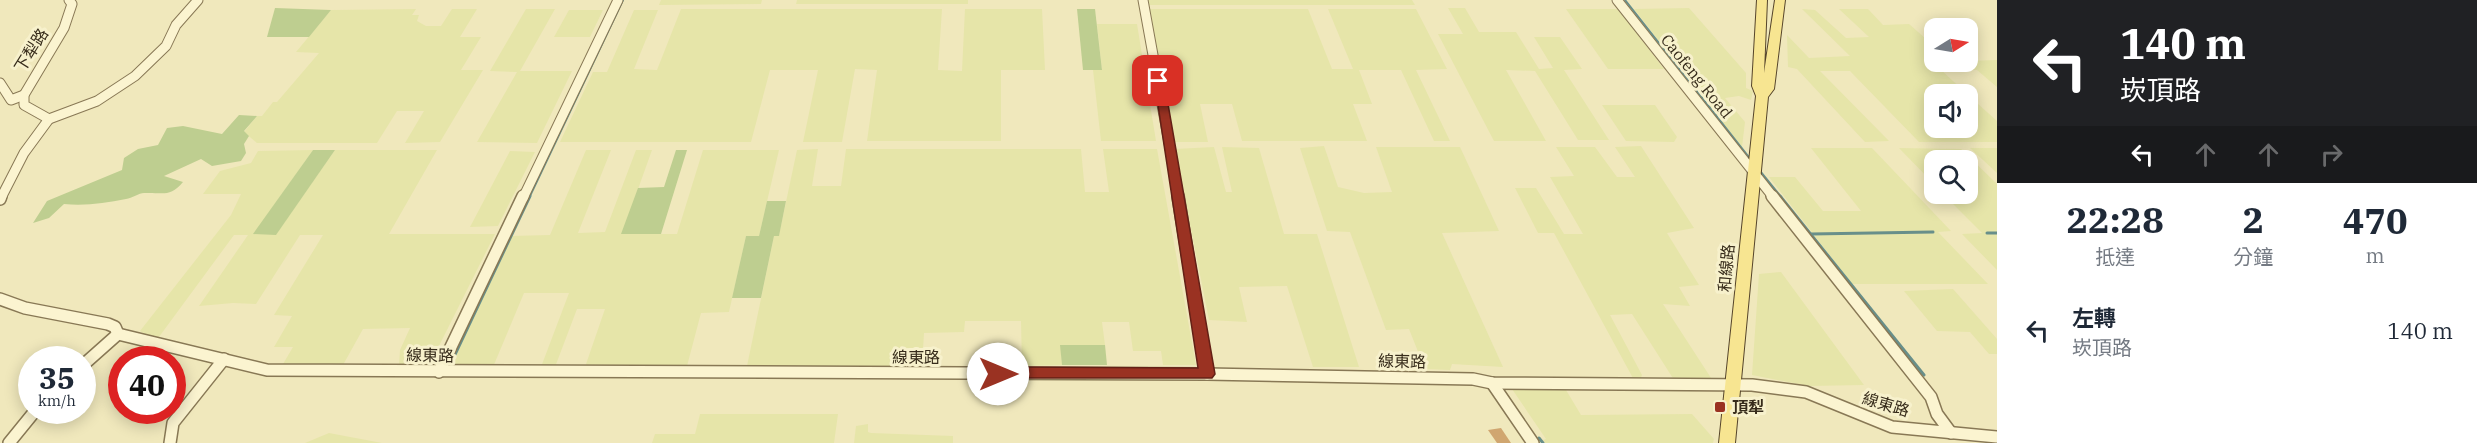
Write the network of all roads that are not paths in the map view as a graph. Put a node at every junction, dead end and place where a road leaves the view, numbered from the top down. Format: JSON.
{"nodes":[{"id":1,"x":69,"y":0,"type":"edge"},
{"id":2,"x":198,"y":0,"type":"edge"},
{"id":3,"x":618,"y":0,"type":"edge"},
{"id":4,"x":1143,"y":0,"type":"edge"},
{"id":5,"x":1617,"y":0,"type":"edge"},
{"id":6,"x":1762,"y":0,"type":"edge"},
{"id":7,"x":1780,"y":0,"type":"edge"},
{"id":8,"x":0,"y":83,"type":"edge"},
{"id":9,"x":24,"y":95,"type":"junction"},
{"id":10,"x":1762,"y":96,"type":"junction"},
{"id":11,"x":49,"y":119,"type":"junction"},
{"id":12,"x":1752,"y":170,"type":"junction"},
{"id":13,"x":0,"y":199,"type":"edge"},
{"id":14,"x":0,"y":299,"type":"edge"},
{"id":15,"x":118,"y":334,"type":"junction"},
{"id":16,"x":96,"y":354,"type":"edge"},
{"id":17,"x":224,"y":359,"type":"junction"},
{"id":18,"x":439,"y":372,"type":"junction"},
{"id":19,"x":1207,"y":374,"type":"junction"},
{"id":20,"x":1492,"y":383,"type":"junction"},
{"id":21,"x":1733,"y":385,"type":"junction"},
{"id":22,"x":24,"y":424,"type":"edge"},
{"id":23,"x":1951,"y":433,"type":"junction"},
{"id":24,"x":1990,"y":439,"type":"edge"},
{"id":25,"x":9,"y":443,"type":"edge"},
{"id":26,"x":170,"y":443,"type":"edge"},
{"id":27,"x":1533,"y":443,"type":"edge"},
{"id":28,"x":1727,"y":443,"type":"edge"}],
"edges":[{"from":1,"to":9,"type":"street","name":"下犁路"},
{"from":2,"to":11,"type":"street"},
{"from":3,"to":18,"type":"street"},
{"from":4,"to":19,"type":"street"},
{"from":5,"to":12,"type":"street","name":"Caofeng Road"},
{"from":6,"to":10,"type":"main road"},
{"from":7,"to":10,"type":"main road"},
{"from":8,"to":9,"type":"street"},
{"from":9,"to":11,"type":"street","name":"下犁路"},
{"from":10,"to":12,"type":"main road","name":"和線路"},
{"from":11,"to":13,"type":"street"},
{"from":12,"to":21,"type":"main road","name":"和線路"},
{"from":12,"to":23,"type":"street","name":"Caofeng Road"},
{"from":14,"to":15,"type":"street"},
{"from":15,"to":16,"type":"street"},
{"from":15,"to":17,"type":"street","name":"線東路"},
{"from":17,"to":18,"type":"street","name":"線東路"},
{"from":17,"to":26,"type":"street"},
{"from":18,"to":19,"type":"street","name":"線東路"},
{"from":19,"to":20,"type":"street","name":"線東路"},
{"from":20,"to":21,"type":"street","name":"線東路"},
{"from":20,"to":27,"type":"street"},
{"from":21,"to":23,"type":"street","name":"線東路"},
{"from":21,"to":28,"type":"main road","name":"和線路"},
{"from":22,"to":25,"type":"street"},
{"from":23,"to":24,"type":"street","name":"線東路"}]}
